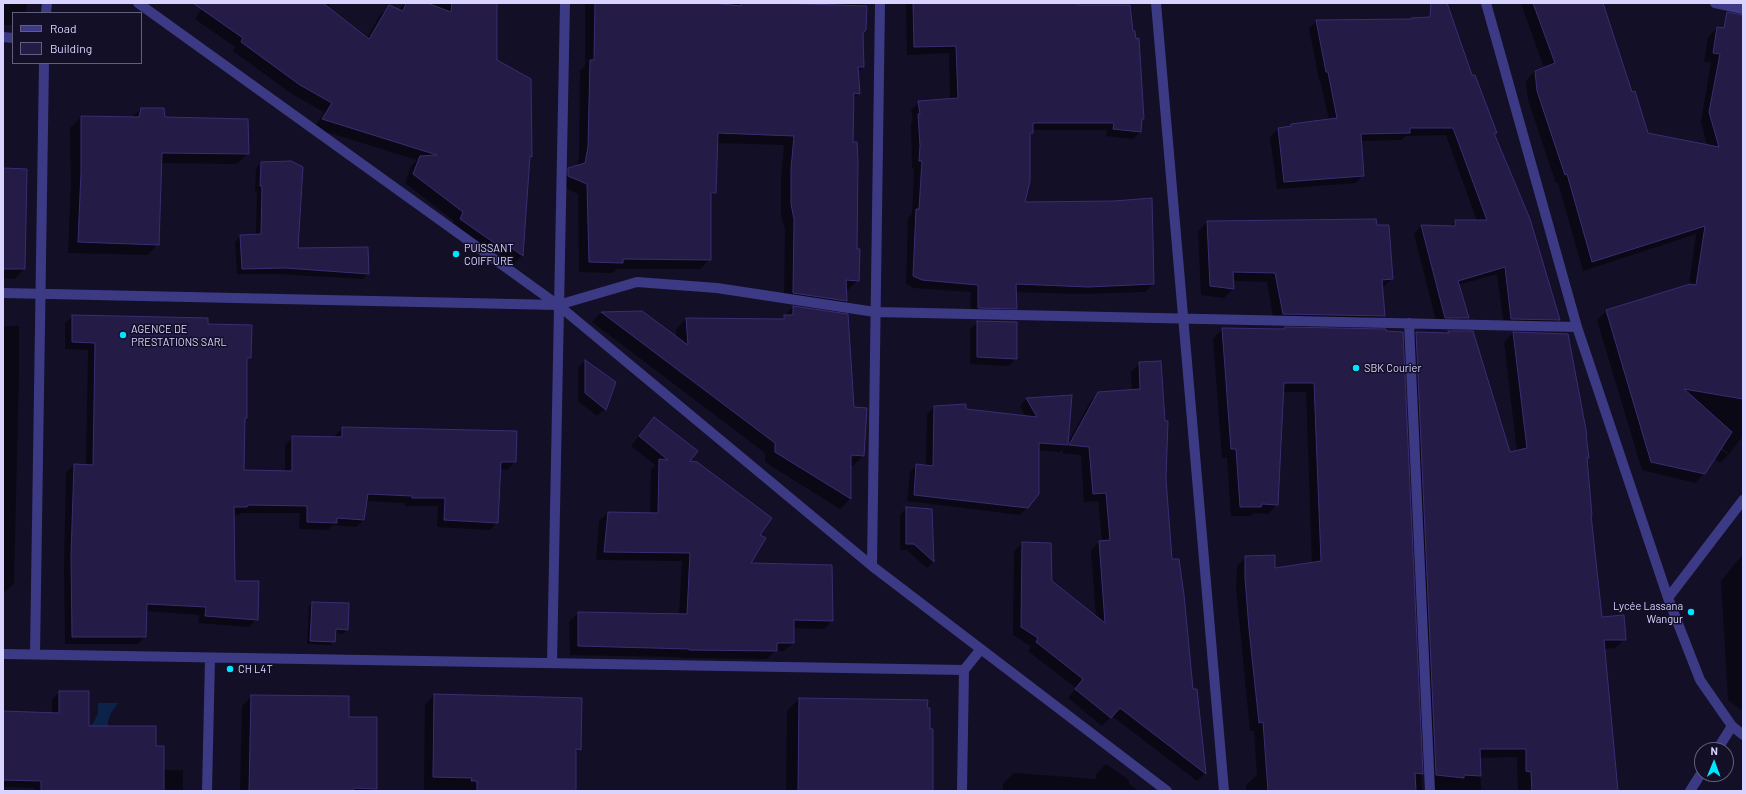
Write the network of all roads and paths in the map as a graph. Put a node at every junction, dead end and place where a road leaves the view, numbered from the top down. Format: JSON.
{"nodes":[{"id":1,"x":138,"y":3,"type":"edge"},
{"id":2,"x":565,"y":3,"type":"edge"},
{"id":3,"x":880,"y":3,"type":"edge"},
{"id":4,"x":1156,"y":3,"type":"edge"},
{"id":5,"x":1486,"y":3,"type":"edge"},
{"id":6,"x":1715,"y":3,"type":"edge"},
{"id":7,"x":1743,"y":9,"type":"edge"},
{"id":8,"x":44,"y":64,"type":"edge"},
{"id":9,"x":3,"y":293,"type":"edge"},
{"id":10,"x":39,"y":294,"type":"junction"},
{"id":11,"x":558,"y":305,"type":"junction"},
{"id":12,"x":875,"y":312,"type":"junction"},
{"id":13,"x":1183,"y":318,"type":"junction"},
{"id":14,"x":1409,"y":323,"type":"junction"},
{"id":15,"x":1577,"y":327,"type":"junction"},
{"id":16,"x":1743,"y":500,"type":"edge"},
{"id":17,"x":872,"y":566,"type":"junction"},
{"id":18,"x":1668,"y":598,"type":"junction"},
{"id":19,"x":981,"y":649,"type":"junction"},
{"id":20,"x":3,"y":654,"type":"edge"},
{"id":21,"x":34,"y":654,"type":"junction"},
{"id":22,"x":210,"y":658,"type":"junction"},
{"id":23,"x":552,"y":663,"type":"junction"},
{"id":24,"x":964,"y":670,"type":"junction"},
{"id":25,"x":1732,"y":726,"type":"junction"},
{"id":26,"x":1743,"y":735,"type":"edge"},
{"id":27,"x":1722,"y":742,"type":"edge"},
{"id":28,"x":1696,"y":782,"type":"edge"},
{"id":29,"x":207,"y":791,"type":"edge"},
{"id":30,"x":962,"y":791,"type":"edge"},
{"id":31,"x":1167,"y":791,"type":"edge"},
{"id":32,"x":1224,"y":791,"type":"edge"},
{"id":33,"x":1430,"y":791,"type":"edge"},
{"id":34,"x":1690,"y":791,"type":"edge"}],
"edges":[{"from":1,"to":11,"type":"street"},
{"from":2,"to":11,"type":"street"},
{"from":3,"to":12,"type":"street"},
{"from":4,"to":13,"type":"street"},
{"from":5,"to":15,"type":"street"},
{"from":6,"to":7,"type":"street"},
{"from":8,"to":10,"type":"street"},
{"from":9,"to":10,"type":"street"},
{"from":10,"to":11,"type":"street"},
{"from":10,"to":21,"type":"street"},
{"from":11,"to":12,"type":"street"},
{"from":11,"to":17,"type":"street"},
{"from":11,"to":23,"type":"street"},
{"from":12,"to":13,"type":"street"},
{"from":12,"to":17,"type":"street"},
{"from":13,"to":14,"type":"street"},
{"from":13,"to":32,"type":"street"},
{"from":14,"to":15,"type":"street"},
{"from":14,"to":33,"type":"street"},
{"from":15,"to":18,"type":"street"},
{"from":16,"to":18,"type":"street"},
{"from":17,"to":19,"type":"street"},
{"from":18,"to":25,"type":"street"},
{"from":19,"to":24,"type":"street"},
{"from":19,"to":31,"type":"street"},
{"from":20,"to":21,"type":"street"},
{"from":21,"to":22,"type":"street"},
{"from":22,"to":23,"type":"street"},
{"from":22,"to":29,"type":"street"},
{"from":23,"to":24,"type":"street"},
{"from":24,"to":30,"type":"street"},
{"from":25,"to":26,"type":"street"},
{"from":25,"to":27,"type":"street"},
{"from":28,"to":34,"type":"street"}]}
